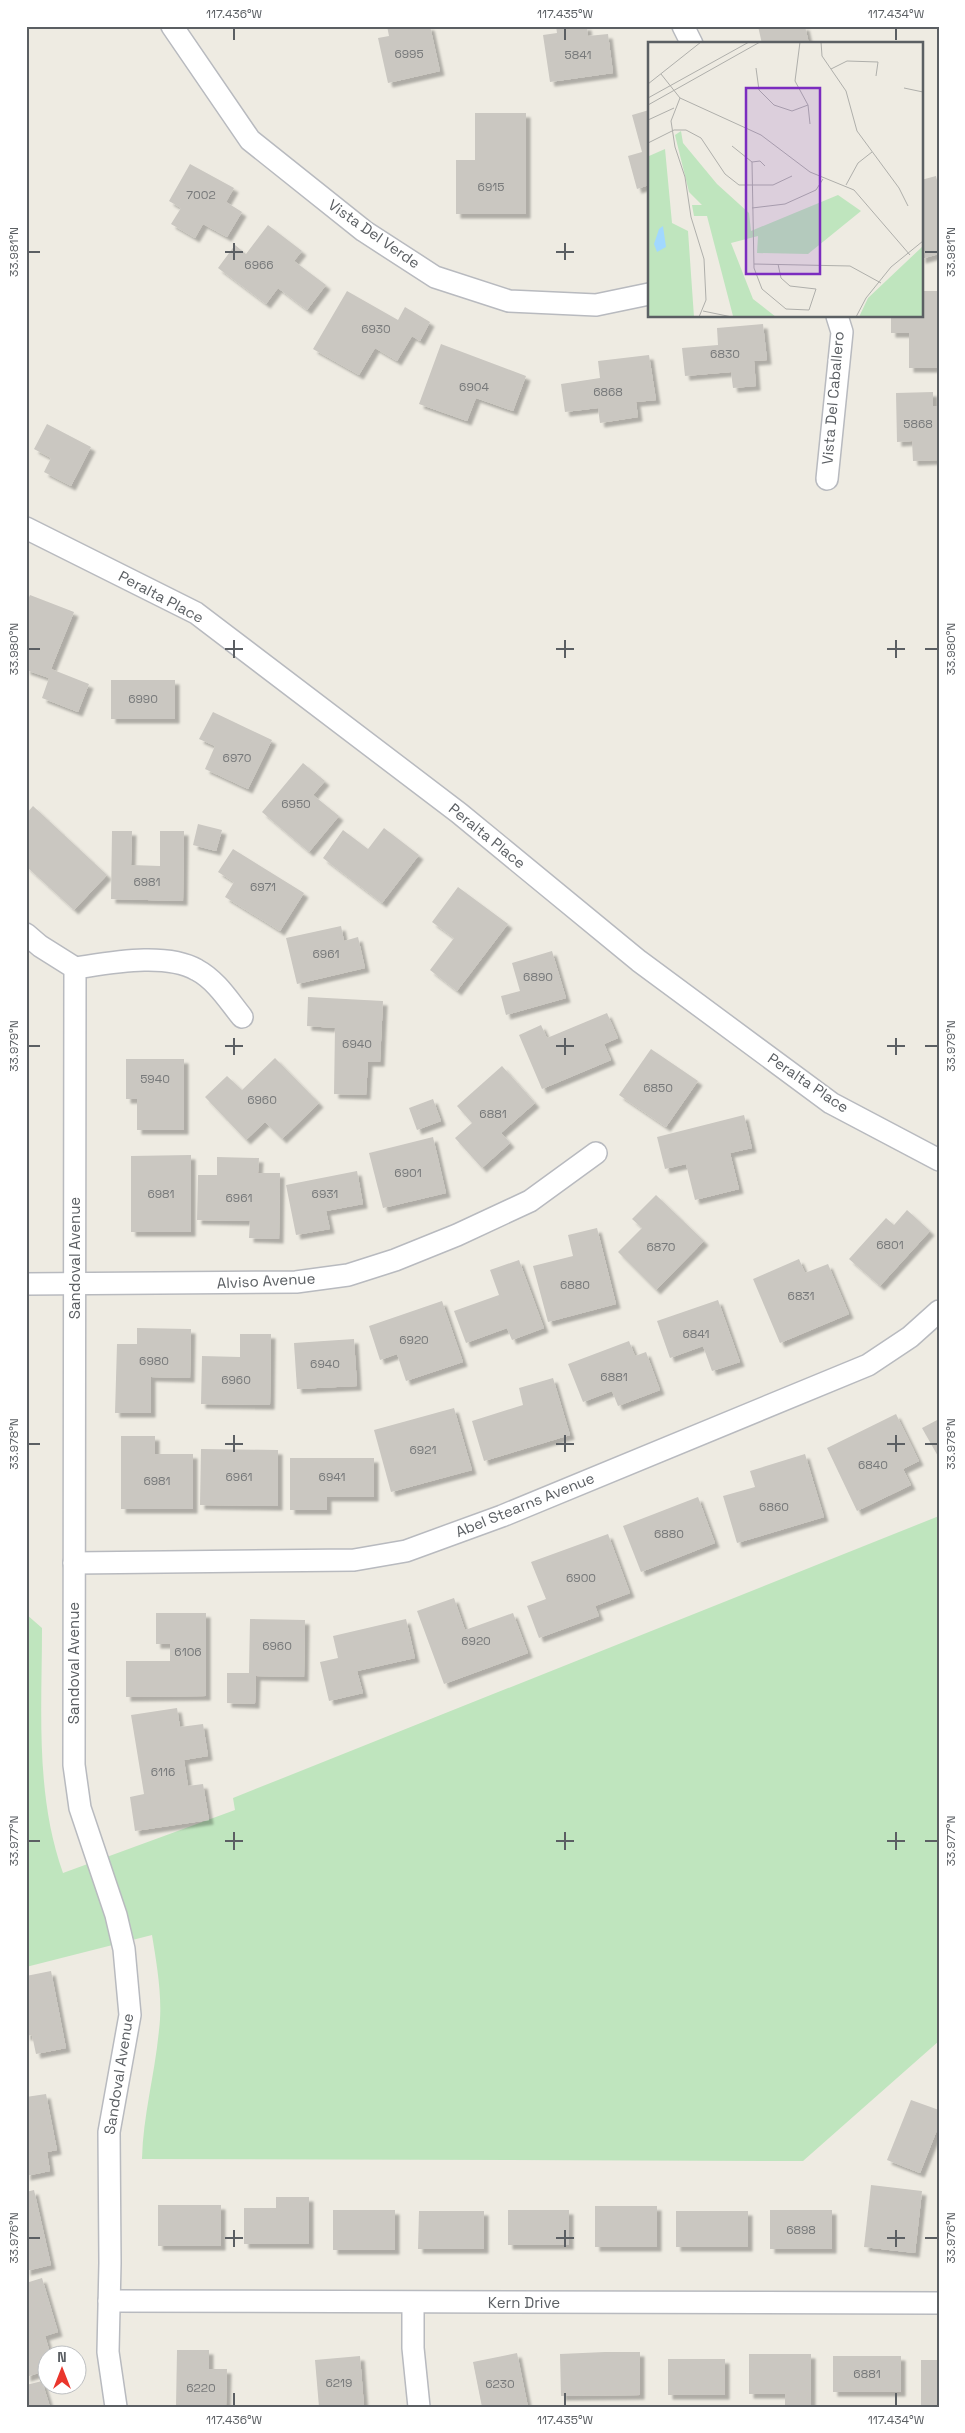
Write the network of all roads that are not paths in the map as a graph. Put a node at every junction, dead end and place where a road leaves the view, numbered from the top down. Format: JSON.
{"nodes":[{"id":1,"x":172,"y":26,"type":"edge"},
{"id":2,"x":683,"y":26,"type":"edge"},
{"id":3,"x":691,"y":42,"type":"edge"},
{"id":4,"x":648,"y":294,"type":"edge"},
{"id":5,"x":838,"y":318,"type":"edge"},
{"id":6,"x":827,"y":479,"type":"dead end"},
{"id":7,"x":26,"y":528,"type":"edge"},
{"id":8,"x":26,"y":934,"type":"edge"},
{"id":9,"x":75,"y":968,"type":"junction"},
{"id":10,"x":242,"y":1017,"type":"dead end"},
{"id":11,"x":596,"y":1153,"type":"dead end"},
{"id":12,"x":939,"y":1160,"type":"edge"},
{"id":13,"x":26,"y":1284,"type":"edge"},
{"id":14,"x":75,"y":1284,"type":"junction"},
{"id":15,"x":939,"y":1311,"type":"edge"},
{"id":16,"x":74,"y":1563,"type":"junction"},
{"id":17,"x":109,"y":2301,"type":"junction"},
{"id":18,"x":413,"y":2303,"type":"junction"},
{"id":19,"x":939,"y":2303,"type":"edge"},
{"id":20,"x":116,"y":2407,"type":"edge"},
{"id":21,"x":419,"y":2407,"type":"edge"}],
"edges":[{"from":1,"to":4,"type":"street","name":"Vista Del Verde"},
{"from":2,"to":3,"type":"street"},
{"from":5,"to":6,"type":"street","name":"Vista Del Caballero"},
{"from":7,"to":12,"type":"street","name":"Peralta Place"},
{"from":8,"to":9,"type":"street"},
{"from":9,"to":10,"type":"street"},
{"from":9,"to":14,"type":"street","name":"Sandoval Avenue"},
{"from":11,"to":14,"type":"street","name":"Alviso Avenue"},
{"from":13,"to":14,"type":"street","name":"Alviso Avenue"},
{"from":14,"to":16,"type":"street","name":"Sandoval Avenue"},
{"from":15,"to":16,"type":"street","name":"Abel Stearns Avenue"},
{"from":16,"to":17,"type":"street","name":"Sandoval Avenue"},
{"from":17,"to":18,"type":"street","name":"Kern Drive"},
{"from":17,"to":20,"type":"street","name":"Sandoval Avenue"},
{"from":18,"to":19,"type":"street","name":"Kern Drive"},
{"from":18,"to":21,"type":"street"}]}
